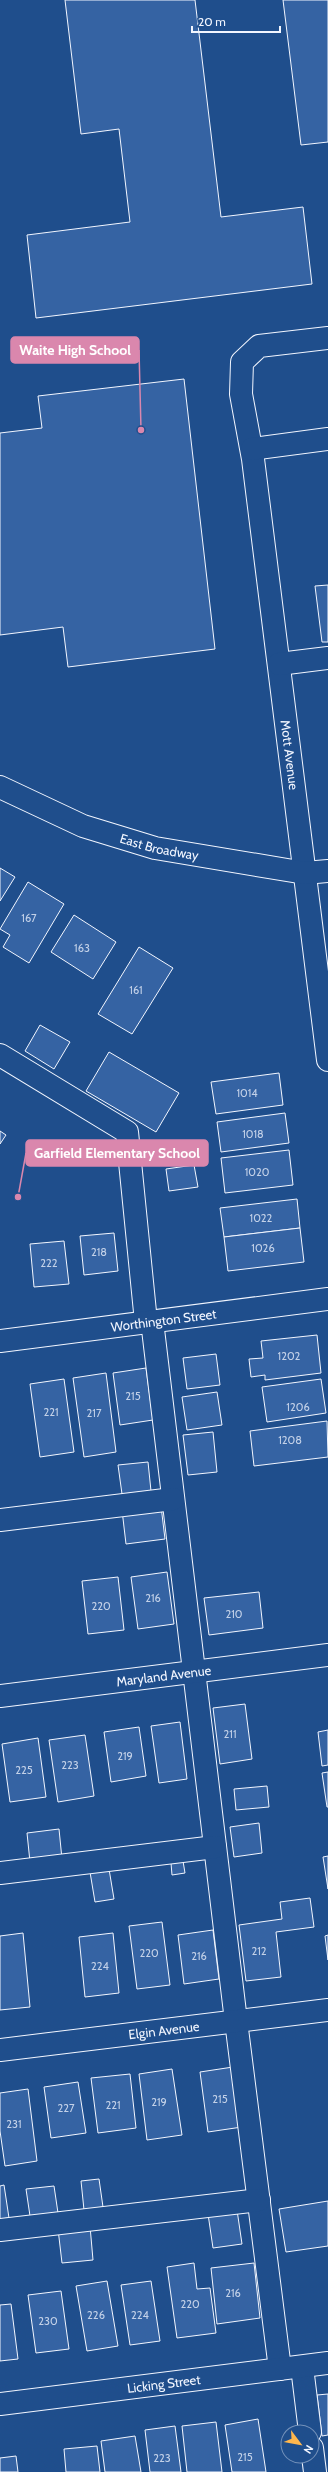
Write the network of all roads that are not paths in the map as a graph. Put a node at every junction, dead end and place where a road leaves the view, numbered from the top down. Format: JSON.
{"nodes":[{"id":1,"x":328,"y":338,"type":"edge"},
{"id":2,"x":328,"y":439,"type":"edge"},
{"id":3,"x":252,"y":449,"type":"junction"},
{"id":4,"x":328,"y":658,"type":"edge"},
{"id":5,"x":279,"y":664,"type":"junction"},
{"id":6,"x":0,"y":787,"type":"edge"},
{"id":7,"x":328,"y":870,"type":"edge"},
{"id":8,"x":305,"y":873,"type":"junction"},
{"id":9,"x":0,"y":1055,"type":"edge"},
{"id":10,"x":328,"y":1060,"type":"edge"},
{"id":11,"x":328,"y":1300,"type":"edge"},
{"id":12,"x":149,"y":1322,"type":"junction"},
{"id":13,"x":0,"y":1341,"type":"edge"},
{"id":14,"x":173,"y":1499,"type":"junction"},
{"id":15,"x":0,"y":1520,"type":"edge"},
{"id":16,"x":328,"y":1655,"type":"edge"},
{"id":17,"x":194,"y":1672,"type":"junction"},
{"id":18,"x":0,"y":1696,"type":"edge"},
{"id":19,"x":215,"y":1847,"type":"junction"},
{"id":20,"x":0,"y":1873,"type":"edge"},
{"id":21,"x":328,"y":2010,"type":"edge"},
{"id":22,"x":236,"y":2021,"type":"junction"},
{"id":23,"x":0,"y":2050,"type":"edge"},
{"id":24,"x":259,"y":2200,"type":"junction"},
{"id":25,"x":0,"y":2230,"type":"edge"},
{"id":26,"x":328,"y":2363,"type":"edge"},
{"id":27,"x":302,"y":2367,"type":"junction"},
{"id":28,"x":280,"y":2369,"type":"junction"},
{"id":29,"x":0,"y":2404,"type":"edge"},
{"id":30,"x":309,"y":2424,"type":"edge"}],
"edges":[{"from":1,"to":3,"type":"street","name":"Mott Avenue"},
{"from":2,"to":3,"type":"street"},
{"from":3,"to":5,"type":"street","name":"Mott Avenue"},
{"from":4,"to":5,"type":"street"},
{"from":5,"to":8,"type":"street","name":"Mott Avenue"},
{"from":6,"to":8,"type":"street","name":"East Broadway"},
{"from":7,"to":8,"type":"street","name":"East Broadway"},
{"from":8,"to":10,"type":"street","name":"Mott Avenue"},
{"from":9,"to":12,"type":"street"},
{"from":11,"to":12,"type":"street","name":"Worthington Street"},
{"from":12,"to":13,"type":"street","name":"Worthington Street"},
{"from":12,"to":14,"type":"street"},
{"from":14,"to":15,"type":"street"},
{"from":14,"to":17,"type":"street"},
{"from":16,"to":17,"type":"street","name":"Maryland Avenue"},
{"from":17,"to":18,"type":"street","name":"Maryland Avenue"},
{"from":17,"to":19,"type":"street"},
{"from":19,"to":20,"type":"street"},
{"from":19,"to":22,"type":"street"},
{"from":21,"to":22,"type":"street","name":"Elgin Avenue"},
{"from":22,"to":23,"type":"street","name":"Elgin Avenue"},
{"from":22,"to":24,"type":"street"},
{"from":24,"to":25,"type":"street"},
{"from":24,"to":28,"type":"street"},
{"from":26,"to":27,"type":"street","name":"Licking Street"},
{"from":27,"to":28,"type":"street","name":"Licking Street"},
{"from":27,"to":30,"type":"street"},
{"from":28,"to":29,"type":"street","name":"Licking Street"}]}
